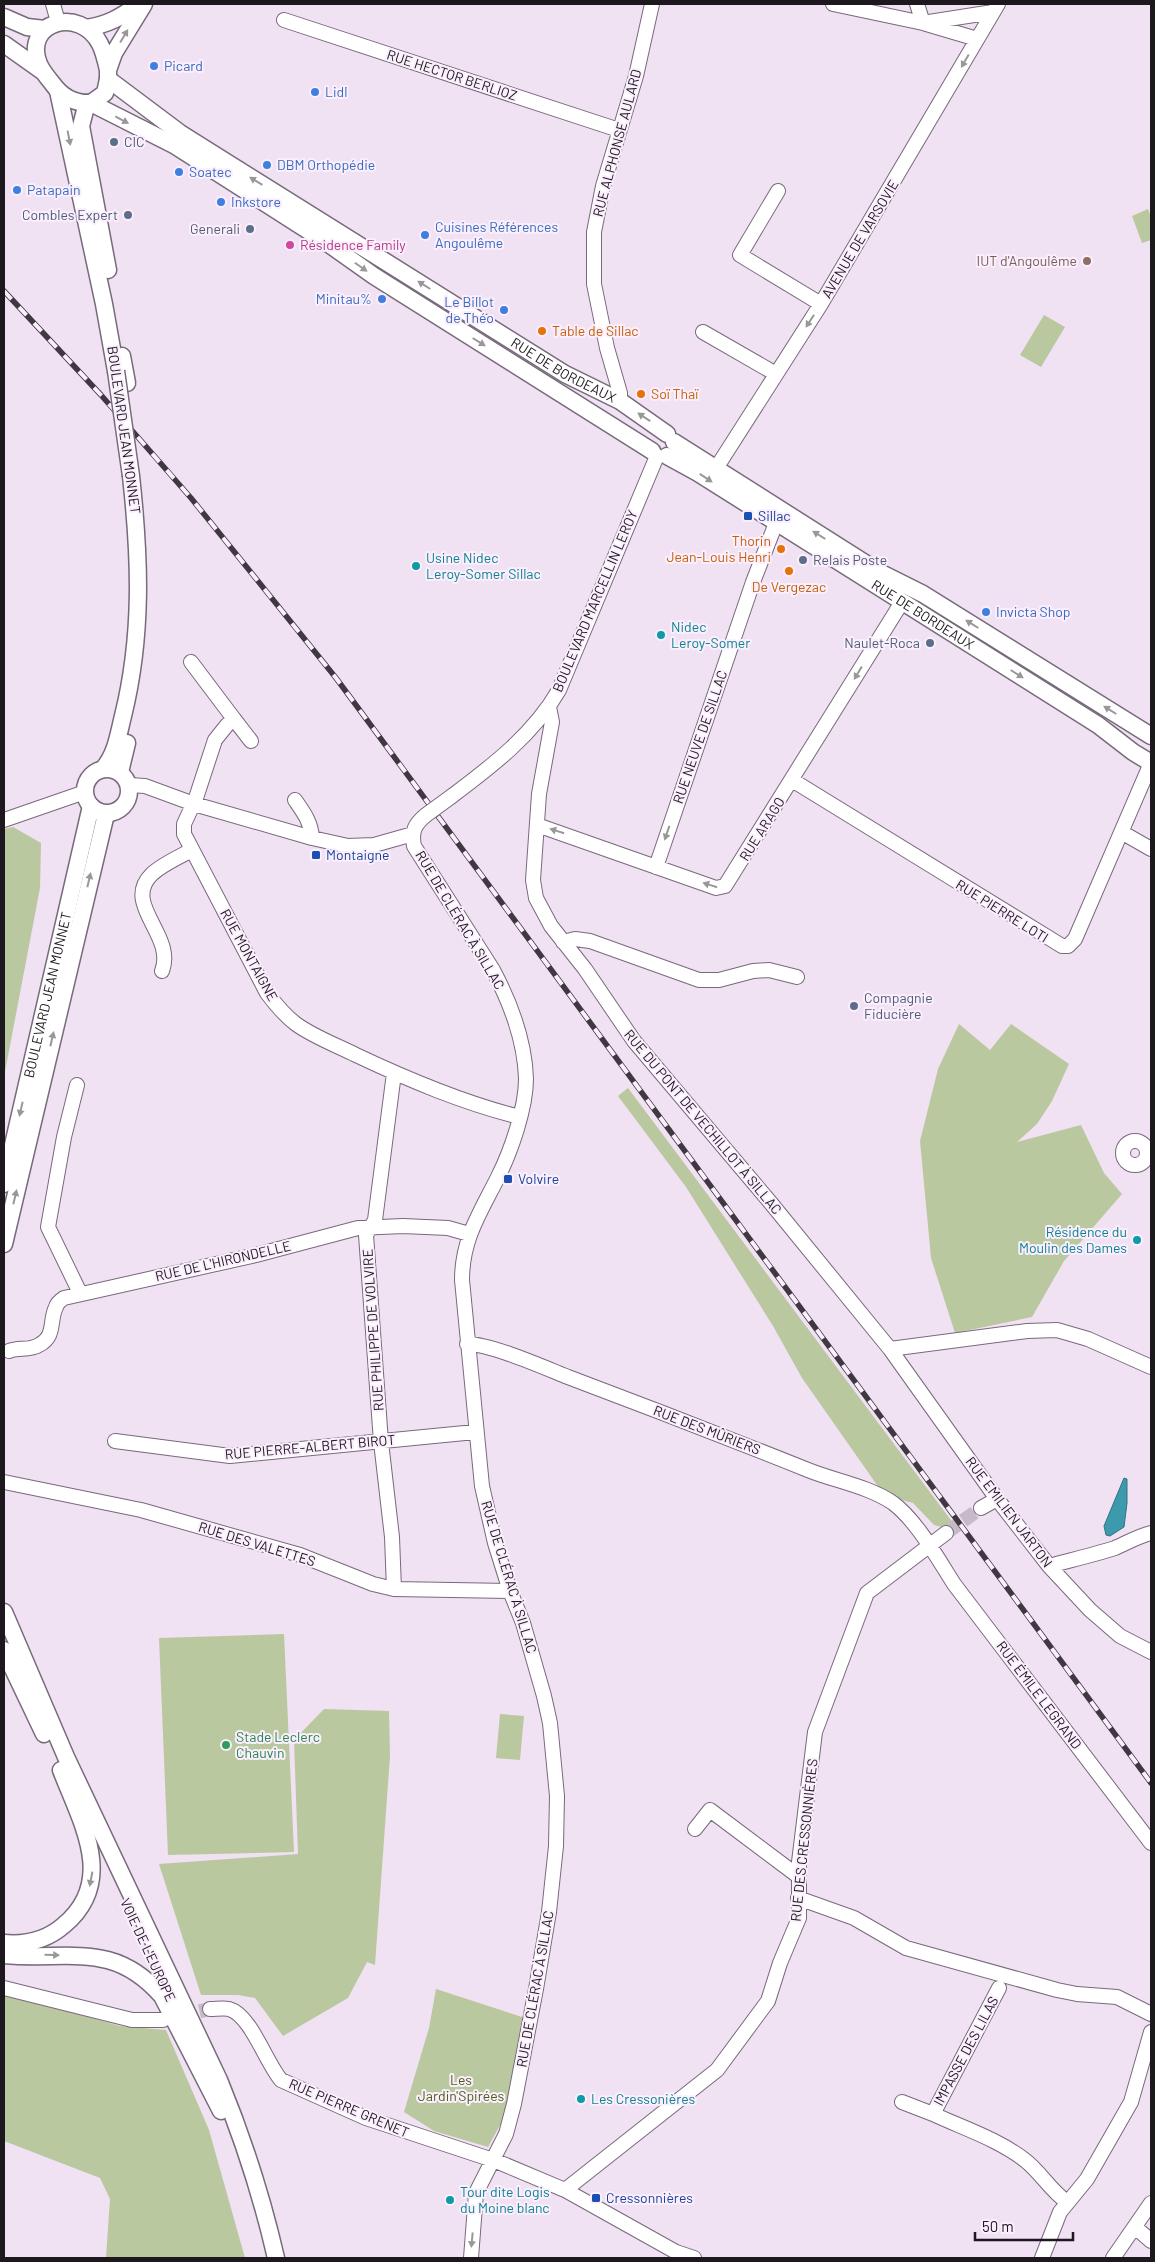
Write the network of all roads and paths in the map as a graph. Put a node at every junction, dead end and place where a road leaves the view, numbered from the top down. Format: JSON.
{"nodes":[{"id":1,"x":53,"y":4,"type":"edge"},
{"id":2,"x":138,"y":4,"type":"edge"},
{"id":3,"x":144,"y":4,"type":"edge"},
{"id":4,"x":652,"y":4,"type":"edge"},
{"id":5,"x":833,"y":4,"type":"edge"},
{"id":6,"x":917,"y":4,"type":"edge"},
{"id":7,"x":996,"y":8,"type":"edge"},
{"id":8,"x":4,"y":17,"type":"edge"},
{"id":9,"x":284,"y":20,"type":"dead end"},
{"id":10,"x":923,"y":23,"type":"junction"},
{"id":11,"x":52,"y":25,"type":"junction"},
{"id":12,"x":86,"y":28,"type":"junction"},
{"id":13,"x":978,"y":39,"type":"junction"},
{"id":14,"x":4,"y":44,"type":"edge"},
{"id":15,"x":42,"y":71,"type":"junction"},
{"id":16,"x":108,"y":74,"type":"junction"},
{"id":17,"x":58,"y":91,"type":"junction"},
{"id":18,"x":89,"y":103,"type":"junction"},
{"id":19,"x":619,"y":130,"type":"junction"},
{"id":20,"x":778,"y":191,"type":"dead end"},
{"id":21,"x":821,"y":304,"type":"junction"},
{"id":22,"x":703,"y":332,"type":"dead end"},
{"id":23,"x":776,"y":374,"type":"junction"},
{"id":24,"x":122,"y":377,"type":"junction"},
{"id":25,"x":620,"y":401,"type":"junction"},
{"id":26,"x":663,"y":448,"type":"junction"},
{"id":27,"x":715,"y":470,"type":"junction"},
{"id":28,"x":136,"y":478,"type":"junction"},
{"id":29,"x":776,"y":523,"type":"junction"},
{"id":30,"x":902,"y":602,"type":"junction"},
{"id":31,"x":191,"y":662,"type":"dead end"},
{"id":32,"x":549,"y":707,"type":"junction"},
{"id":33,"x":234,"y":719,"type":"junction"},
{"id":34,"x":1151,"y":736,"type":"edge"},
{"id":35,"x":251,"y":741,"type":"dead end"},
{"id":36,"x":1151,"y":743,"type":"edge"},
{"id":37,"x":1151,"y":763,"type":"edge"},
{"id":38,"x":103,"y":769,"type":"junction"},
{"id":39,"x":124,"y":779,"type":"junction"},
{"id":40,"x":792,"y":780,"type":"junction"},
{"id":41,"x":88,"y":799,"type":"junction"},
{"id":42,"x":295,"y":800,"type":"dead end"},
{"id":43,"x":194,"y":804,"type":"junction"},
{"id":44,"x":106,"y":814,"type":"junction"},
{"id":45,"x":4,"y":820,"type":"edge"},
{"id":46,"x":537,"y":825,"type":"junction"},
{"id":47,"x":1123,"y":833,"type":"junction"},
{"id":48,"x":413,"y":834,"type":"junction"},
{"id":49,"x":312,"y":838,"type":"junction"},
{"id":50,"x":192,"y":850,"type":"junction"},
{"id":51,"x":1151,"y":850,"type":"edge"},
{"id":52,"x":656,"y":867,"type":"junction"},
{"id":53,"x":563,"y":942,"type":"junction"},
{"id":54,"x":162,"y":971,"type":"dead end"},
{"id":55,"x":797,"y":976,"type":"dead end"},
{"id":56,"x":394,"y":1073,"type":"junction"},
{"id":57,"x":77,"y":1085,"type":"dead end"},
{"id":58,"x":520,"y":1118,"type":"junction"},
{"id":59,"x":4,"y":1184,"type":"edge"},
{"id":60,"x":371,"y":1226,"type":"junction"},
{"id":61,"x":469,"y":1234,"type":"junction"},
{"id":62,"x":4,"y":1244,"type":"edge"},
{"id":63,"x":80,"y":1293,"type":"junction"},
{"id":64,"x":467,"y":1344,"type":"junction"},
{"id":65,"x":890,"y":1349,"type":"junction"},
{"id":66,"x":9,"y":1350,"type":"dead end"},
{"id":67,"x":1151,"y":1367,"type":"edge"},
{"id":68,"x":475,"y":1432,"type":"junction"},
{"id":69,"x":115,"y":1441,"type":"dead end"},
{"id":70,"x":381,"y":1442,"type":"junction"},
{"id":71,"x":4,"y":1482,"type":"edge"},
{"id":72,"x":997,"y":1499,"type":"junction"},
{"id":73,"x":981,"y":1508,"type":"tunnel mouth"},
{"id":74,"x":946,"y":1533,"type":"tunnel mouth"},
{"id":75,"x":1151,"y":1533,"type":"edge"},
{"id":76,"x":929,"y":1545,"type":"junction"},
{"id":77,"x":1049,"y":1566,"type":"junction"},
{"id":78,"x":394,"y":1589,"type":"junction"},
{"id":79,"x":510,"y":1591,"type":"junction"},
{"id":80,"x":4,"y":1612,"type":"edge"},
{"id":81,"x":4,"y":1632,"type":"edge"},
{"id":82,"x":4,"y":1650,"type":"edge"},
{"id":83,"x":1151,"y":1652,"type":"edge"},
{"id":84,"x":63,"y":1762,"type":"junction"},
{"id":85,"x":695,"y":1829,"type":"dead end"},
{"id":86,"x":1151,"y":1843,"type":"edge"},
{"id":87,"x":798,"y":1876,"type":"junction"},
{"id":88,"x":798,"y":1898,"type":"junction"},
{"id":89,"x":4,"y":1943,"type":"edge"},
{"id":90,"x":4,"y":1955,"type":"edge"},
{"id":91,"x":4,"y":1988,"type":"edge"},
{"id":92,"x":999,"y":1988,"type":"dead end"},
{"id":93,"x":210,"y":2009,"type":"tunnel mouth"},
{"id":94,"x":1151,"y":2014,"type":"edge"},
{"id":95,"x":163,"y":2020,"type":"tunnel mouth"},
{"id":96,"x":1151,"y":2032,"type":"edge"},
{"id":97,"x":902,"y":2102,"type":"dead end"},
{"id":98,"x":933,"y":2114,"type":"junction"},
{"id":99,"x":232,"y":2130,"type":"junction"},
{"id":100,"x":491,"y":2160,"type":"junction"},
{"id":101,"x":565,"y":2190,"type":"junction"},
{"id":102,"x":1067,"y":2202,"type":"junction"},
{"id":103,"x":1151,"y":2203,"type":"edge"},
{"id":104,"x":1135,"y":2227,"type":"junction"},
{"id":105,"x":1151,"y":2241,"type":"edge"},
{"id":106,"x":269,"y":2258,"type":"edge"},
{"id":107,"x":276,"y":2258,"type":"edge"},
{"id":108,"x":471,"y":2258,"type":"edge"},
{"id":109,"x":694,"y":2258,"type":"edge"},
{"id":110,"x":1042,"y":2258,"type":"edge"},
{"id":111,"x":1113,"y":2258,"type":"edge"}],
"edges":[{"from":1,"to":11,"type":"street"},
{"from":2,"to":12,"type":"main road"},
{"from":16,"to":3,"type":"main road","one_way":true},
{"from":4,"to":19,"type":"street","name":"RUE ALPHONSE AULARD"},
{"from":5,"to":10,"type":"street"},
{"from":6,"to":10,"type":"street"},
{"from":7,"to":10,"type":"street"},
{"from":7,"to":13,"type":"street","name":"AVENUE DE VARSOVIE"},
{"from":8,"to":11,"type":"main road"},
{"from":9,"to":19,"type":"street","name":"RUE HECTOR BERLIOZ"},
{"from":10,"to":13,"type":"street"},
{"from":11,"to":12,"type":"main road"},
{"from":11,"to":15,"type":"main road"},
{"from":12,"to":16,"type":"main road"},
{"from":13,"to":21,"type":"street","name":"AVENUE DE VARSOVIE","one_way":true},
{"from":14,"to":15,"type":"main road"},
{"from":15,"to":17,"type":"main road"},
{"from":16,"to":18,"type":"main road"},
{"from":25,"to":16,"type":"main road","name":"RUE DE BORDEAUX","one_way":true},
{"from":17,"to":18,"type":"main road"},
{"from":17,"to":24,"type":"main road","name":"BOULEVARD JEAN MONNET","one_way":true},
{"from":18,"to":24,"type":"main road"},
{"from":18,"to":26,"type":"main road","name":"RUE DE BORDEAUX","one_way":true},
{"from":19,"to":25,"type":"street","name":"RUE ALPHONSE AULARD"},
{"from":20,"to":21,"type":"street"},
{"from":21,"to":23,"type":"street","name":"AVENUE DE VARSOVIE","one_way":true},
{"from":22,"to":23,"type":"street"},
{"from":23,"to":27,"type":"street","name":"AVENUE DE VARSOVIE"},
{"from":24,"to":28,"type":"main road"},
{"from":26,"to":25,"type":"main road","name":"RUE DE BORDEAUX","one_way":true},
{"from":26,"to":27,"type":"main road","name":"RUE DE BORDEAUX"},
{"from":26,"to":29,"type":"main road","name":"RUE DE BORDEAUX","one_way":true},
{"from":26,"to":32,"type":"street","name":"BOULEVARD MARCELLIN LEROY"},
{"from":34,"to":27,"type":"main road","name":"RUE DE BORDEAUX","one_way":true},
{"from":28,"to":38,"type":"main road","name":"BOULEVARD JEAN MONNET"},
{"from":28,"to":39,"type":"main road"},
{"from":29,"to":30,"type":"main road","name":"RUE DE BORDEAUX"},
{"from":29,"to":52,"type":"street","name":"RUE NEUVE DE SILLAC","one_way":true},
{"from":30,"to":37,"type":"main road","name":"RUE DE BORDEAUX","one_way":true},
{"from":30,"to":40,"type":"street","name":"RUE ARAGO","one_way":true},
{"from":31,"to":33,"type":"street"},
{"from":32,"to":46,"type":"street","name":"RUE DU PONT DE VECHILLOT À SILLAC"},
{"from":32,"to":48,"type":"street","name":"BOULEVARD MARCELLIN LEROY","bridge":true},
{"from":33,"to":35,"type":"street"},
{"from":33,"to":43,"type":"street","name":"RUE MONTAIGNE"},
{"from":36,"to":37,"type":"main road"},
{"from":37,"to":47,"type":"street","name":"RUE PIERRE LOTI"},
{"from":38,"to":39,"type":"main road"},
{"from":38,"to":41,"type":"main road"},
{"from":39,"to":43,"type":"street"},
{"from":39,"to":44,"type":"main road"},
{"from":40,"to":47,"type":"street","name":"RUE PIERRE LOTI"},
{"from":40,"to":52,"type":"street","name":"RUE ARAGO","one_way":true},
{"from":41,"to":44,"type":"main road"},
{"from":41,"to":45,"type":"street"},
{"from":41,"to":59,"type":"main road","name":"BOULEVARD JEAN MONNET","one_way":true},
{"from":42,"to":49,"type":"street"},
{"from":43,"to":49,"type":"street"},
{"from":43,"to":50,"type":"street","name":"RUE MONTAIGNE"},
{"from":62,"to":44,"type":"main road","one_way":true},
{"from":52,"to":46,"type":"street","name":"RUE ARAGO","one_way":true},
{"from":46,"to":53,"type":"street","name":"RUE DU PONT DE VECHILLOT À SILLAC"},
{"from":47,"to":51,"type":"street"},
{"from":48,"to":49,"type":"street"},
{"from":48,"to":58,"type":"street","name":"RUE DE CLÉRAC À SILLAC"},
{"from":50,"to":54,"type":"street"},
{"from":50,"to":56,"type":"street","name":"RUE MONTAIGNE"},
{"from":53,"to":55,"type":"street"},
{"from":53,"to":65,"type":"street","name":"RUE DU PONT DE VECHILLOT À SILLAC"},
{"from":56,"to":58,"type":"street","name":"RUE MONTAIGNE"},
{"from":56,"to":60,"type":"street","name":"RUE PHILIPPE DE VOLVIRE"},
{"from":57,"to":63,"type":"street"},
{"from":58,"to":61,"type":"street","name":"RUE DE CLÉRAC À SILLAC"},
{"from":60,"to":61,"type":"street","name":"RUE DE L'HIRONDELLE"},
{"from":60,"to":63,"type":"street","name":"RUE DE L'HIRONDELLE"},
{"from":60,"to":70,"type":"street","name":"RUE PHILIPPE DE VOLVIRE"},
{"from":61,"to":64,"type":"street","name":"RUE DE CLÉRAC À SILLAC"},
{"from":63,"to":66,"type":"street","name":"RUE DE L'HIRONDELLE"},
{"from":64,"to":68,"type":"street","name":"RUE DE CLÉRAC À SILLAC"},
{"from":64,"to":76,"type":"street","name":"RUE DES MÛRIERS"},
{"from":65,"to":67,"type":"street"},
{"from":65,"to":72,"type":"street","name":"RUE EMILIEN JARTON"},
{"from":68,"to":70,"type":"street","name":"RUE PIERRE-ALBERT BIROT"},
{"from":68,"to":79,"type":"street","name":"RUE DE CLÉRAC À SILLAC"},
{"from":69,"to":70,"type":"street","name":"RUE PIERRE-ALBERT BIROT"},
{"from":70,"to":78,"type":"street","name":"RUE PHILIPPE DE VOLVIRE"},
{"from":71,"to":78,"type":"street","name":"RUE DES VALETTES"},
{"from":72,"to":73,"type":"street"},
{"from":72,"to":77,"type":"street","name":"RUE EMILIEN JARTON"},
{"from":74,"to":76,"type":"street","name":"RUE DES CRESSONNIÈRES"},
{"from":75,"to":77,"type":"street"},
{"from":76,"to":86,"type":"street","name":"RUE ÉMILE LEGRAND"},
{"from":76,"to":87,"type":"street","name":"RUE DES CRESSONNIÈRES"},
{"from":77,"to":83,"type":"street","name":"RUE EMILIEN JARTON"},
{"from":78,"to":79,"type":"street","name":"RUE DES VALETTES"},
{"from":79,"to":100,"type":"street","name":"RUE DE CLÉRAC À SILLAC"},
{"from":80,"to":84,"type":"main road"},
{"from":81,"to":84,"type":"main road","name":"VOIE DE L'EUROPE"},
{"from":82,"to":84,"type":"main road","name":"VOIE DE L'EUROPE"},
{"from":84,"to":89,"type":"main road","one_way":true},
{"from":84,"to":99,"type":"main road","name":"VOIE DE L'EUROPE"},
{"from":84,"to":107,"type":"main road"},
{"from":85,"to":87,"type":"street"},
{"from":87,"to":88,"type":"street","name":"RUE DES CRESSONNIÈRES"},
{"from":88,"to":94,"type":"street"},
{"from":88,"to":101,"type":"street","name":"RUE DES CRESSONNIÈRES"},
{"from":90,"to":99,"type":"main road","one_way":true},
{"from":91,"to":95,"type":"street"},
{"from":92,"to":98,"type":"street","name":"IMPASSE DES LILAS"},
{"from":93,"to":100,"type":"street","name":"RUE PIERRE GRENET"},
{"from":96,"to":102,"type":"street"},
{"from":97,"to":98,"type":"street","name":"IMPASSE DES LILAS"},
{"from":98,"to":102,"type":"street","name":"IMPASSE DES LILAS"},
{"from":99,"to":106,"type":"main road","name":"VOIE DE L'EUROPE"},
{"from":100,"to":101,"type":"street","name":"RUE PIERRE GRENET"},
{"from":100,"to":108,"type":"street","name":"RUE DE CLÉRAC À SILLAC","one_way":true},
{"from":101,"to":109,"type":"street","name":"RUE PIERRE GRENET"},
{"from":102,"to":110,"type":"street"},
{"from":103,"to":104,"type":"street"},
{"from":104,"to":105,"type":"street"},
{"from":104,"to":111,"type":"street"}]}
